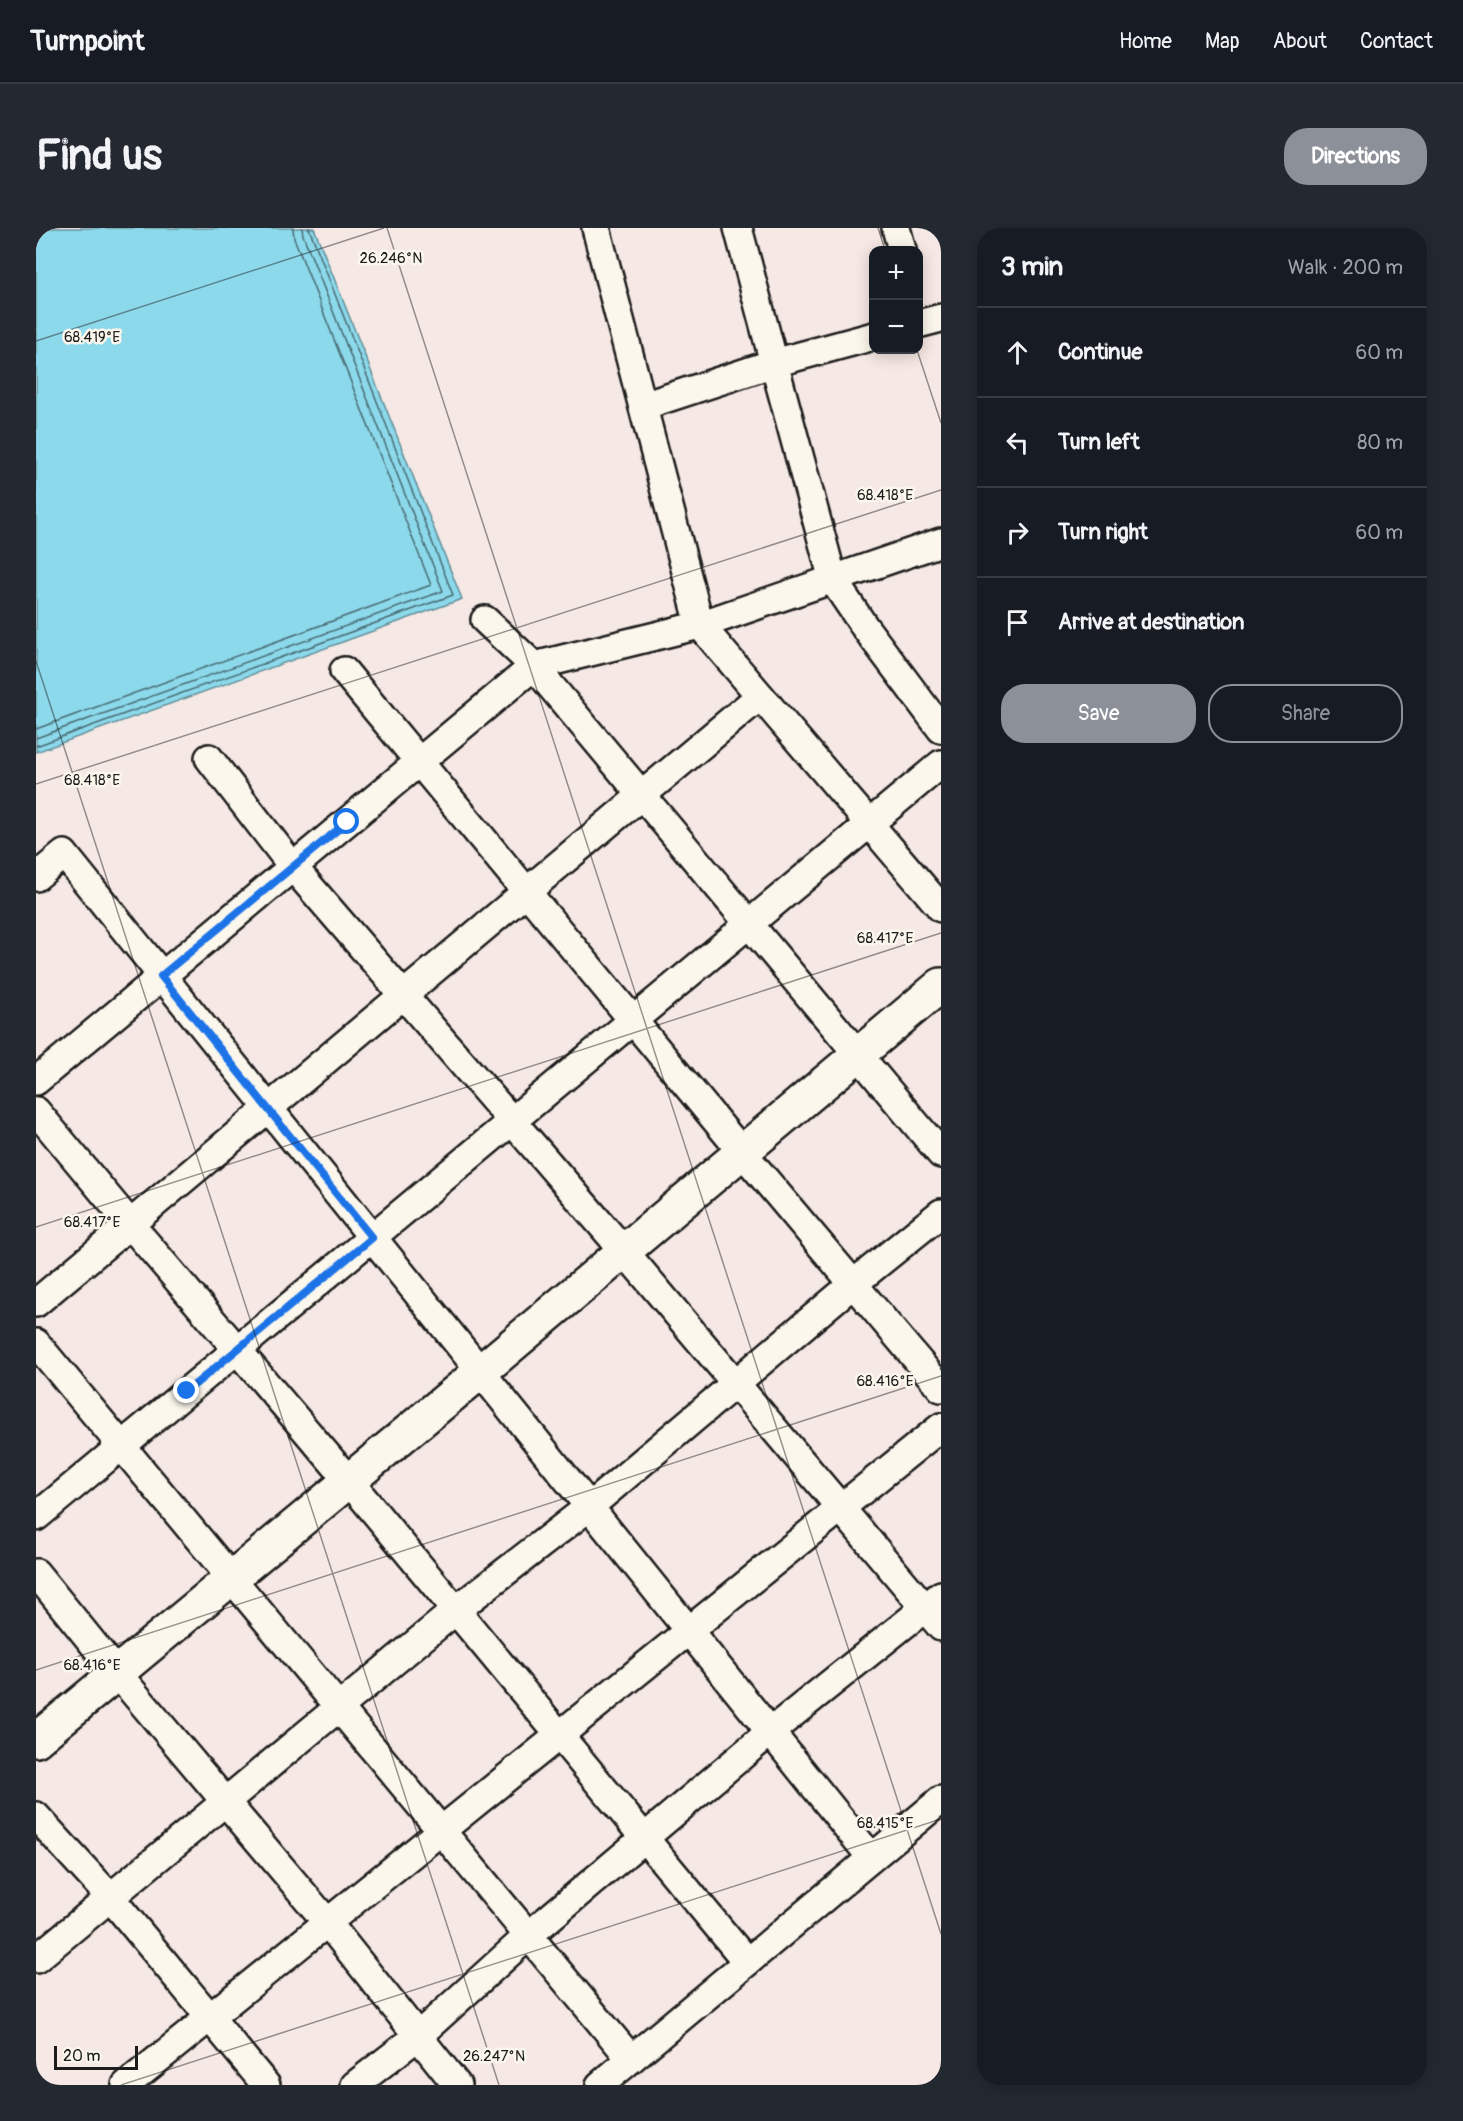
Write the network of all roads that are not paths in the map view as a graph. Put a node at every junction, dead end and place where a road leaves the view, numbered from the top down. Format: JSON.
{"nodes":[{"id":1,"x":596,"y":228,"type":"edge"},
{"id":2,"x":738,"y":228,"type":"edge"},
{"id":3,"x":896,"y":228,"type":"edge"},
{"id":4,"x":901,"y":246,"type":"edge"},
{"id":5,"x":869,"y":337,"type":"edge"},
{"id":6,"x":774,"y":363,"type":"junction"},
{"id":7,"x":643,"y":406,"type":"junction"},
{"id":8,"x":941,"y":542,"type":"edge"},
{"id":9,"x":833,"y":580,"type":"junction"},
{"id":10,"x":485,"y":620,"type":"dead end"},
{"id":11,"x":700,"y":625,"type":"junction"},
{"id":12,"x":534,"y":666,"type":"junction"},
{"id":13,"x":344,"y":671,"type":"dead end"},
{"id":14,"x":760,"y":696,"type":"junction"},
{"id":15,"x":941,"y":729,"type":"edge"},
{"id":16,"x":210,"y":758,"type":"dead end"},
{"id":17,"x":419,"y":762,"type":"junction"},
{"id":18,"x":941,"y":764,"type":"edge"},
{"id":19,"x":642,"y":794,"type":"junction"},
{"id":20,"x":869,"y":824,"type":"junction"},
{"id":21,"x":293,"y":867,"type":"junction"},
{"id":22,"x":36,"y":877,"type":"edge"},
{"id":23,"x":526,"y":891,"type":"junction"},
{"id":24,"x":941,"y":908,"type":"edge"},
{"id":25,"x":750,"y":923,"type":"junction"},
{"id":26,"x":161,"y":976,"type":"junction"},
{"id":27,"x":941,"y":985,"type":"edge"},
{"id":28,"x":403,"y":994,"type":"junction"},
{"id":29,"x":633,"y":1020,"type":"junction"},
{"id":30,"x":859,"y":1054,"type":"junction"},
{"id":31,"x":36,"y":1081,"type":"edge"},
{"id":32,"x":267,"y":1108,"type":"junction"},
{"id":33,"x":36,"y":1111,"type":"edge"},
{"id":34,"x":512,"y":1121,"type":"junction"},
{"id":35,"x":742,"y":1152,"type":"junction"},
{"id":36,"x":941,"y":1154,"type":"edge"},
{"id":37,"x":941,"y":1213,"type":"edge"},
{"id":38,"x":130,"y":1224,"type":"junction"},
{"id":39,"x":372,"y":1238,"type":"junction"},
{"id":40,"x":624,"y":1251,"type":"junction"},
{"id":41,"x":853,"y":1284,"type":"junction"},
{"id":42,"x":36,"y":1303,"type":"edge"},
{"id":43,"x":36,"y":1343,"type":"edge"},
{"id":44,"x":237,"y":1350,"type":"junction"},
{"id":45,"x":480,"y":1372,"type":"junction"},
{"id":46,"x":736,"y":1384,"type":"junction"},
{"id":47,"x":941,"y":1388,"type":"edge"},
{"id":48,"x":941,"y":1427,"type":"edge"},
{"id":49,"x":121,"y":1446,"type":"junction"},
{"id":50,"x":349,"y":1481,"type":"junction"},
{"id":51,"x":589,"y":1507,"type":"junction"},
{"id":52,"x":840,"y":1508,"type":"junction"},
{"id":53,"x":36,"y":1517,"type":"edge"},
{"id":54,"x":36,"y":1573,"type":"edge"},
{"id":55,"x":231,"y":1578,"type":"junction"},
{"id":56,"x":456,"y":1610,"type":"junction"},
{"id":57,"x":936,"y":1610,"type":"edge"},
{"id":58,"x":688,"y":1630,"type":"junction"},
{"id":59,"x":117,"y":1673,"type":"junction"},
{"id":60,"x":339,"y":1708,"type":"junction"},
{"id":61,"x":770,"y":1732,"type":"junction"},
{"id":62,"x":559,"y":1735,"type":"junction"},
{"id":63,"x":36,"y":1740,"type":"edge"},
{"id":64,"x":941,"y":1800,"type":"edge"},
{"id":65,"x":226,"y":1801,"type":"junction"},
{"id":66,"x":36,"y":1816,"type":"edge"},
{"id":67,"x":440,"y":1831,"type":"junction"},
{"id":68,"x":645,"y":1839,"type":"junction"},
{"id":69,"x":871,"y":1857,"type":"junction"},
{"id":70,"x":110,"y":1897,"type":"junction"},
{"id":71,"x":327,"y":1922,"type":"junction"},
{"id":72,"x":528,"y":1936,"type":"junction"},
{"id":73,"x":36,"y":1959,"type":"edge"},
{"id":74,"x":747,"y":1962,"type":"junction"},
{"id":75,"x":209,"y":2018,"type":"junction"},
{"id":76,"x":418,"y":2036,"type":"junction"},
{"id":77,"x":631,"y":2059,"type":"junction"},
{"id":78,"x":126,"y":2085,"type":"edge"},
{"id":79,"x":266,"y":2085,"type":"edge"},
{"id":80,"x":355,"y":2085,"type":"edge"},
{"id":81,"x":457,"y":2085,"type":"edge"},
{"id":82,"x":600,"y":2085,"type":"edge"}],
"edges":[{"from":1,"to":7,"type":"street"},
{"from":2,"to":6,"type":"street"},
{"from":3,"to":4,"type":"street"},
{"from":5,"to":6,"type":"street"},
{"from":6,"to":7,"type":"street"},
{"from":6,"to":9,"type":"street"},
{"from":7,"to":11,"type":"street"},
{"from":8,"to":9,"type":"street"},
{"from":9,"to":11,"type":"street"},
{"from":9,"to":15,"type":"street"},
{"from":10,"to":12,"type":"street"},
{"from":11,"to":12,"type":"street"},
{"from":11,"to":14,"type":"street"},
{"from":12,"to":17,"type":"street"},
{"from":12,"to":19,"type":"street"},
{"from":13,"to":17,"type":"street"},
{"from":14,"to":19,"type":"street"},
{"from":14,"to":20,"type":"street"},
{"from":16,"to":21,"type":"street"},
{"from":17,"to":21,"type":"street"},
{"from":17,"to":23,"type":"street"},
{"from":18,"to":20,"type":"street"},
{"from":19,"to":23,"type":"street"},
{"from":19,"to":25,"type":"street"},
{"from":20,"to":24,"type":"street"},
{"from":20,"to":25,"type":"street"},
{"from":21,"to":26,"type":"street"},
{"from":21,"to":28,"type":"street"},
{"from":22,"to":26,"type":"street"},
{"from":23,"to":28,"type":"street"},
{"from":23,"to":29,"type":"street"},
{"from":25,"to":29,"type":"street"},
{"from":25,"to":30,"type":"street"},
{"from":26,"to":31,"type":"street"},
{"from":26,"to":32,"type":"street"},
{"from":27,"to":30,"type":"street"},
{"from":28,"to":32,"type":"street"},
{"from":28,"to":34,"type":"street"},
{"from":29,"to":34,"type":"street"},
{"from":29,"to":35,"type":"street"},
{"from":30,"to":35,"type":"street"},
{"from":30,"to":36,"type":"street"},
{"from":32,"to":38,"type":"street"},
{"from":32,"to":39,"type":"street"},
{"from":33,"to":38,"type":"street"},
{"from":34,"to":39,"type":"street"},
{"from":34,"to":40,"type":"street"},
{"from":35,"to":40,"type":"street"},
{"from":35,"to":41,"type":"street"},
{"from":37,"to":41,"type":"street"},
{"from":38,"to":42,"type":"street"},
{"from":38,"to":44,"type":"street"},
{"from":39,"to":44,"type":"street"},
{"from":39,"to":45,"type":"street"},
{"from":40,"to":45,"type":"street"},
{"from":40,"to":46,"type":"street"},
{"from":41,"to":46,"type":"street"},
{"from":41,"to":47,"type":"street"},
{"from":43,"to":49,"type":"street"},
{"from":44,"to":49,"type":"street"},
{"from":44,"to":50,"type":"street"},
{"from":45,"to":50,"type":"street"},
{"from":45,"to":51,"type":"street"},
{"from":46,"to":51,"type":"street"},
{"from":46,"to":52,"type":"street"},
{"from":48,"to":52,"type":"street"},
{"from":49,"to":53,"type":"street"},
{"from":49,"to":55,"type":"street"},
{"from":50,"to":55,"type":"street"},
{"from":50,"to":56,"type":"street"},
{"from":51,"to":56,"type":"street"},
{"from":51,"to":58,"type":"street"},
{"from":52,"to":57,"type":"street"},
{"from":52,"to":58,"type":"street"},
{"from":54,"to":59,"type":"street"},
{"from":55,"to":59,"type":"street"},
{"from":55,"to":60,"type":"street"},
{"from":56,"to":60,"type":"street"},
{"from":56,"to":62,"type":"street"},
{"from":57,"to":61,"type":"street"},
{"from":58,"to":61,"type":"street"},
{"from":58,"to":62,"type":"street"},
{"from":59,"to":63,"type":"street"},
{"from":59,"to":65,"type":"street"},
{"from":60,"to":65,"type":"street"},
{"from":60,"to":67,"type":"street"},
{"from":61,"to":68,"type":"street"},
{"from":61,"to":69,"type":"street"},
{"from":62,"to":67,"type":"street"},
{"from":62,"to":68,"type":"street"},
{"from":64,"to":69,"type":"street"},
{"from":65,"to":70,"type":"street"},
{"from":65,"to":71,"type":"street"},
{"from":66,"to":70,"type":"street"},
{"from":67,"to":71,"type":"street"},
{"from":67,"to":72,"type":"street"},
{"from":68,"to":72,"type":"street"},
{"from":68,"to":74,"type":"street"},
{"from":69,"to":74,"type":"street"},
{"from":70,"to":73,"type":"street"},
{"from":70,"to":75,"type":"street"},
{"from":71,"to":75,"type":"street"},
{"from":71,"to":76,"type":"street"},
{"from":72,"to":76,"type":"street"},
{"from":72,"to":77,"type":"street"},
{"from":74,"to":77,"type":"street"},
{"from":75,"to":78,"type":"street"},
{"from":75,"to":79,"type":"street"},
{"from":76,"to":80,"type":"street"},
{"from":76,"to":81,"type":"street"},
{"from":77,"to":82,"type":"street"}]}
